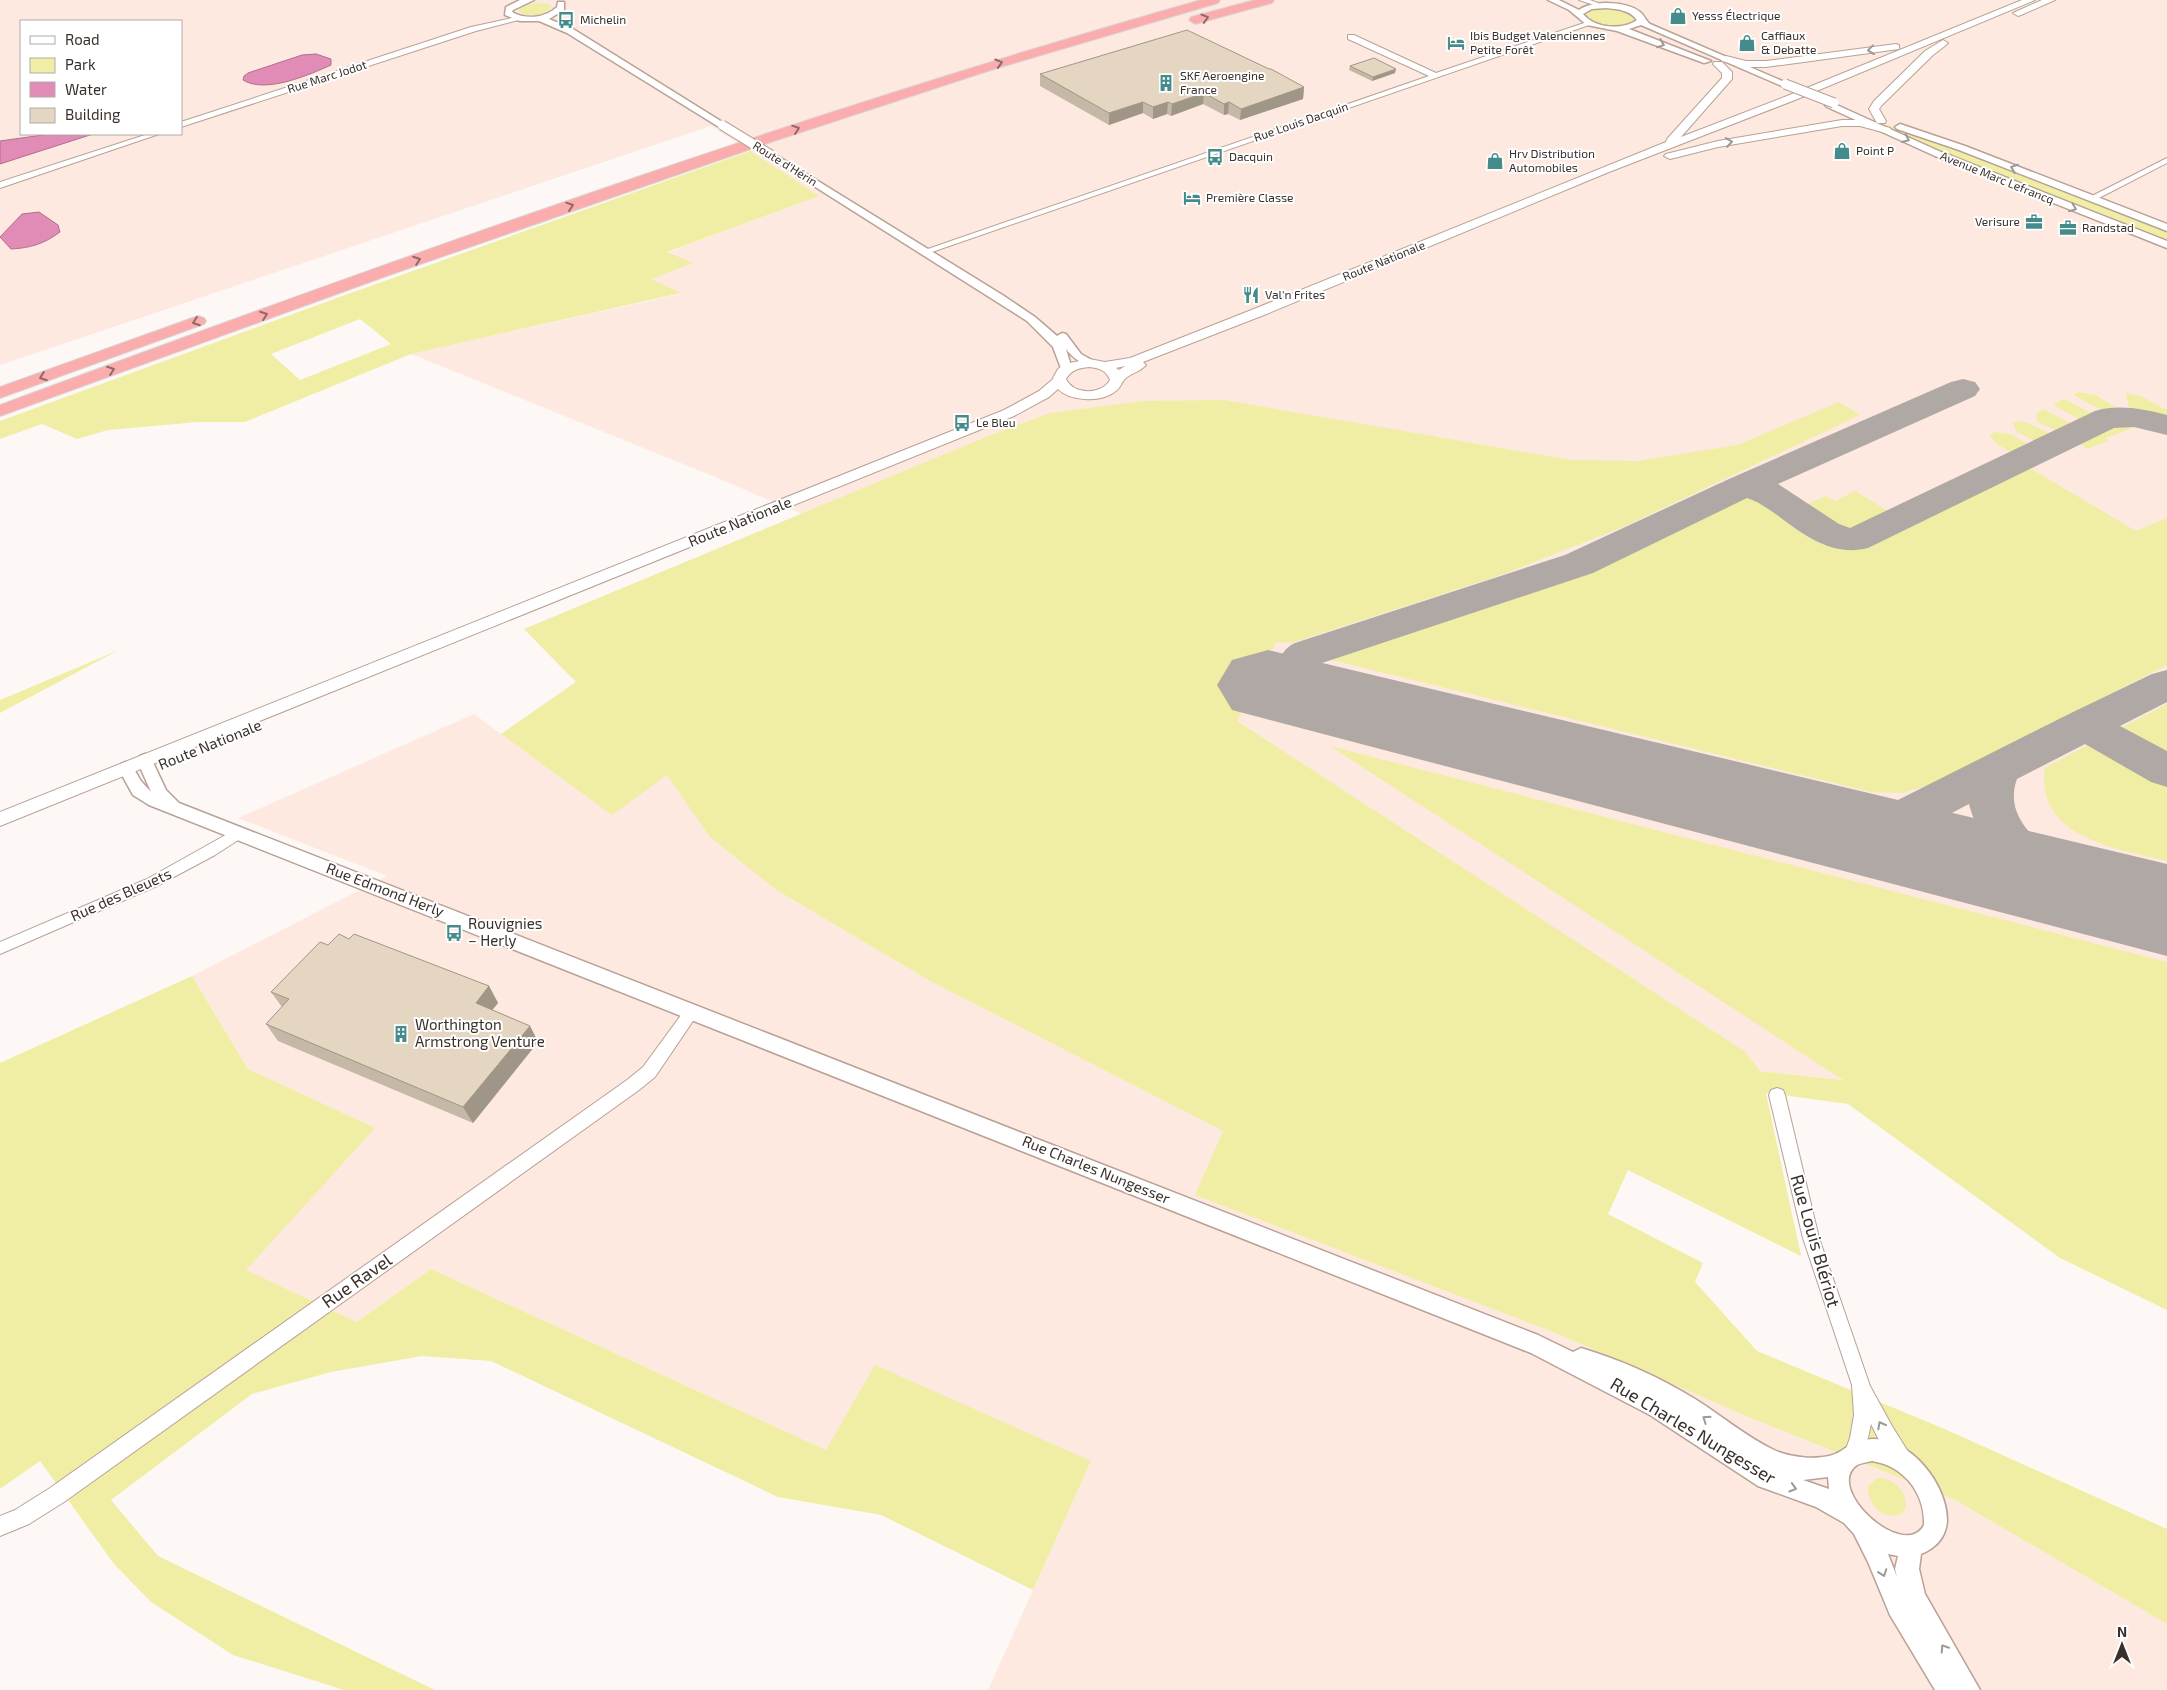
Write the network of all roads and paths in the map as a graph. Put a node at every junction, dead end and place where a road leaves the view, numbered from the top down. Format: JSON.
{"nodes":[{"id":1,"x":530,"y":0,"type":"edge"},
{"id":2,"x":552,"y":0,"type":"edge"},
{"id":3,"x":1173,"y":0,"type":"edge"},
{"id":4,"x":1214,"y":0,"type":"edge"},
{"id":5,"x":1268,"y":0,"type":"edge"},
{"id":6,"x":1552,"y":0,"type":"edge"},
{"id":7,"x":1582,"y":0,"type":"edge"},
{"id":8,"x":2030,"y":0,"type":"edge"},
{"id":9,"x":2050,"y":0,"type":"edge"},
{"id":10,"x":561,"y":5,"type":"edge"},
{"id":11,"x":1600,"y":5,"type":"junction"},
{"id":12,"x":508,"y":12,"type":"junction"},
{"id":13,"x":1579,"y":14,"type":"junction"},
{"id":14,"x":521,"y":18,"type":"junction"},
{"id":15,"x":536,"y":18,"type":"junction"},
{"id":16,"x":1641,"y":20,"type":"junction"},
{"id":17,"x":1590,"y":23,"type":"junction"},
{"id":18,"x":1178,"y":25,"type":"dead end"},
{"id":19,"x":1615,"y":28,"type":"junction"},
{"id":20,"x":474,"y":29,"type":"junction"},
{"id":21,"x":570,"y":31,"type":"junction"},
{"id":22,"x":1350,"y":37,"type":"dead end"},
{"id":23,"x":1940,"y":40,"type":"junction"},
{"id":24,"x":1722,"y":61,"type":"junction"},
{"id":25,"x":1034,"y":66,"type":"dead end"},
{"id":26,"x":1436,"y":76,"type":"junction"},
{"id":27,"x":820,"y":121,"type":"junction"},
{"id":28,"x":182,"y":125,"type":"edge"},
{"id":29,"x":1884,"y":125,"type":"junction"},
{"id":30,"x":153,"y":135,"type":"edge"},
{"id":31,"x":1664,"y":147,"type":"junction"},
{"id":32,"x":2167,"y":160,"type":"edge"},
{"id":33,"x":1614,"y":172,"type":"junction"},
{"id":34,"x":608,"y":178,"type":"dead end"},
{"id":35,"x":0,"y":185,"type":"edge"},
{"id":36,"x":2092,"y":198,"type":"junction"},
{"id":37,"x":1510,"y":211,"type":"junction"},
{"id":38,"x":2167,"y":228,"type":"edge"},
{"id":39,"x":2167,"y":245,"type":"edge"},
{"id":40,"x":926,"y":251,"type":"junction"},
{"id":41,"x":1000,"y":298,"type":"junction"},
{"id":42,"x":1259,"y":312,"type":"junction"},
{"id":43,"x":213,"y":316,"type":"dead end"},
{"id":44,"x":1097,"y":365,"type":"junction"},
{"id":45,"x":1063,"y":375,"type":"junction"},
{"id":46,"x":1117,"y":380,"type":"junction"},
{"id":47,"x":0,"y":392,"type":"edge"},
{"id":48,"x":1079,"y":394,"type":"junction"},
{"id":49,"x":0,"y":411,"type":"edge"},
{"id":50,"x":1009,"y":413,"type":"junction"},
{"id":51,"x":147,"y":765,"type":"junction"},
{"id":52,"x":128,"y":772,"type":"junction"},
{"id":53,"x":173,"y":807,"type":"junction"},
{"id":54,"x":0,"y":818,"type":"edge"},
{"id":55,"x":0,"y":828,"type":"edge"},
{"id":56,"x":238,"y":833,"type":"junction"},
{"id":57,"x":0,"y":948,"type":"edge"},
{"id":58,"x":654,"y":996,"type":"joint"},
{"id":59,"x":692,"y":1011,"type":"junction"},
{"id":60,"x":1777,"y":1095,"type":"dead end"},
{"id":61,"x":1538,"y":1345,"type":"junction"},
{"id":62,"x":1861,"y":1385,"type":"junction"},
{"id":63,"x":1849,"y":1458,"type":"junction"},
{"id":64,"x":1907,"y":1463,"type":"junction"},
{"id":65,"x":1856,"y":1521,"type":"junction"},
{"id":66,"x":0,"y":1526,"type":"edge"},
{"id":67,"x":1911,"y":1545,"type":"junction"},
{"id":68,"x":1949,"y":1690,"type":"edge"},
{"id":69,"x":1968,"y":1690,"type":"edge"}],
"edges":[{"from":1,"to":12,"type":"street"},
{"from":2,"to":10,"type":"street"},
{"from":3,"to":34,"type":"highway"},
{"from":27,"to":4,"type":"highway","one_way":true},
{"from":18,"to":5,"type":"highway","one_way":true},
{"from":6,"to":13,"type":"street"},
{"from":7,"to":11,"type":"street"},
{"from":8,"to":23,"type":"main road"},
{"from":9,"to":23,"type":"main road"},
{"from":10,"to":15,"type":"street"},
{"from":10,"to":21,"type":"street","name":"Route d'Hérin"},
{"from":11,"to":13,"type":"street"},
{"from":11,"to":16,"type":"street"},
{"from":12,"to":14,"type":"street"},
{"from":12,"to":20,"type":"street","name":"Rue Marc Jodot"},
{"from":13,"to":17,"type":"street"},
{"from":14,"to":15,"type":"street"},
{"from":14,"to":20,"type":"street","name":"Rue Marc Jodot"},
{"from":15,"to":21,"type":"street","name":"Route d'Hérin"},
{"from":16,"to":19,"type":"street"},
{"from":16,"to":24,"type":"street"},
{"from":17,"to":19,"type":"street"},
{"from":17,"to":26,"type":"street","name":"Rue Louis Dacquin"},
{"from":19,"to":24,"type":"street","one_way":true},
{"from":20,"to":28,"type":"street","name":"Rue Marc Jodot"},
{"from":21,"to":40,"type":"street","name":"Route d'Hérin","bridge":true},
{"from":22,"to":26,"type":"street"},
{"from":23,"to":24,"type":"main road","one_way":true},
{"from":23,"to":29,"type":"main road"},
{"from":23,"to":31,"type":"main road"},
{"from":23,"to":33,"type":"main road","name":"Route Nationale"},
{"from":24,"to":29,"type":"street","name":"Avenue Marc Lefrancq","bridge":true},
{"from":24,"to":31,"type":"main road"},
{"from":25,"to":27,"type":"highway"},
{"from":26,"to":40,"type":"street","name":"Rue Louis Dacquin"},
{"from":49,"to":27,"type":"highway","one_way":true},
{"from":33,"to":29,"type":"main road","one_way":true},
{"from":36,"to":29,"type":"street","name":"Avenue Marc Lefrancq","one_way":true},
{"from":29,"to":39,"type":"street","name":"Avenue Marc Lefrancq","one_way":true},
{"from":30,"to":35,"type":"street"},
{"from":31,"to":37,"type":"main road"},
{"from":32,"to":36,"type":"street"},
{"from":33,"to":37,"type":"main road","name":"Route Nationale"},
{"from":36,"to":38,"type":"street","name":"Avenue Marc Lefrancq"},
{"from":37,"to":42,"type":"main road","name":"Route Nationale"},
{"from":40,"to":41,"type":"street","name":"Route d'Hérin"},
{"from":41,"to":44,"type":"street","name":"Route d'Hérin"},
{"from":41,"to":45,"type":"street","name":"Route d'Hérin"},
{"from":42,"to":44,"type":"main road","name":"Route Nationale"},
{"from":42,"to":46,"type":"main road","name":"Route Nationale"},
{"from":43,"to":47,"type":"highway","one_way":true},
{"from":44,"to":45,"type":"main road","name":"Route Nationale"},
{"from":44,"to":46,"type":"main road"},
{"from":45,"to":48,"type":"main road"},
{"from":45,"to":50,"type":"main road","name":"Route Nationale"},
{"from":46,"to":48,"type":"main road","name":"Route Nationale"},
{"from":48,"to":50,"type":"main road","name":"Route Nationale"},
{"from":50,"to":51,"type":"main road","name":"Route Nationale"},
{"from":51,"to":52,"type":"main road","name":"Route Nationale"},
{"from":51,"to":53,"type":"street","name":"Rue Edmond Herly"},
{"from":52,"to":53,"type":"street","name":"Rue Edmond Herly"},
{"from":52,"to":54,"type":"main road","name":"Route Nationale"},
{"from":52,"to":55,"type":"main road","name":"Route Nationale"},
{"from":53,"to":56,"type":"street","name":"Rue Edmond Herly"},
{"from":56,"to":57,"type":"street","name":"Rue des Bleuets"},
{"from":56,"to":58,"type":"street","name":"Rue Edmond Herly"},
{"from":58,"to":59,"type":"street","name":"Rue Charles Nungesser"},
{"from":59,"to":61,"type":"street","name":"Rue Charles Nungesser"},
{"from":59,"to":66,"type":"street","name":"Rue Ravel"},
{"from":60,"to":62,"type":"street","name":"Rue Louis Blériot"},
{"from":63,"to":61,"type":"street","name":"Rue Charles Nungesser","one_way":true},
{"from":61,"to":65,"type":"street","name":"Rue Charles Nungesser","one_way":true},
{"from":62,"to":63,"type":"street"},
{"from":64,"to":62,"type":"street","one_way":true},
{"from":63,"to":64,"type":"street"},
{"from":63,"to":65,"type":"street"},
{"from":64,"to":67,"type":"street"},
{"from":65,"to":67,"type":"street"},
{"from":65,"to":68,"type":"street","one_way":true},
{"from":69,"to":67,"type":"street","one_way":true}]}
